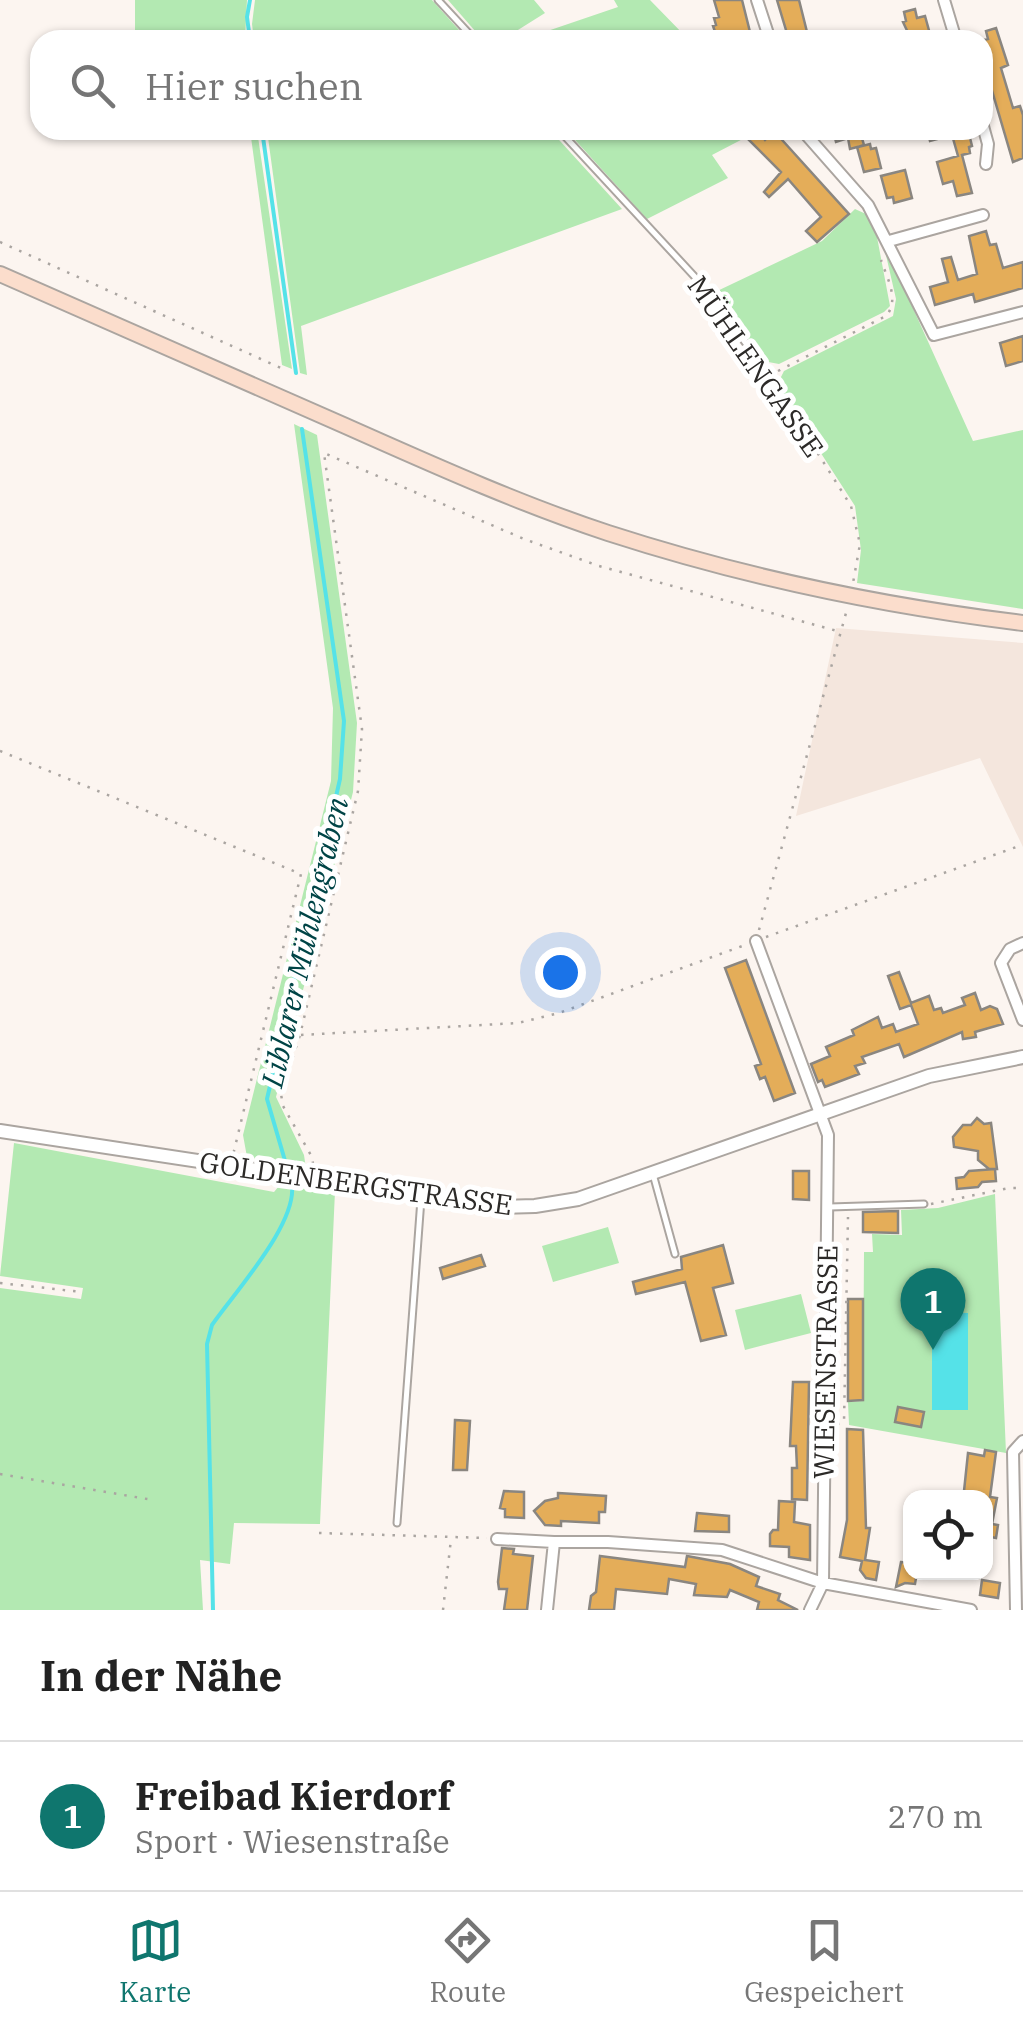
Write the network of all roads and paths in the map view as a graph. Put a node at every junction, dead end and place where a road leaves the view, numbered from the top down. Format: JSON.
{"nodes":[{"id":1,"x":438,"y":0,"type":"edge"},
{"id":2,"x":757,"y":0,"type":"edge"},
{"id":3,"x":944,"y":0,"type":"edge"},
{"id":4,"x":466,"y":30,"type":"edge"},
{"id":5,"x":767,"y":30,"type":"edge"},
{"id":6,"x":953,"y":30,"type":"edge"},
{"id":7,"x":568,"y":140,"type":"edge"},
{"id":8,"x":811,"y":140,"type":"edge"},
{"id":9,"x":987,"y":140,"type":"edge"},
{"id":10,"x":986,"y":164,"type":"dead end"},
{"id":11,"x":983,"y":215,"type":"dead end"},
{"id":12,"x":889,"y":241,"type":"junction"},
{"id":13,"x":0,"y":242,"type":"edge"},
{"id":14,"x":880,"y":254,"type":"dead end"},
{"id":15,"x":0,"y":274,"type":"edge"},
{"id":16,"x":1023,"y":312,"type":"edge"},
{"id":17,"x":281,"y":368,"type":"dead end"},
{"id":18,"x":768,"y":375,"type":"junction"},
{"id":19,"x":853,"y":583,"type":"dead end"},
{"id":20,"x":846,"y":614,"type":"dead end"},
{"id":21,"x":1023,"y":623,"type":"edge"},
{"id":22,"x":841,"y":632,"type":"junction"},
{"id":23,"x":0,"y":751,"type":"edge"},
{"id":24,"x":1018,"y":846,"type":"dead end"},
{"id":25,"x":756,"y":941,"type":"junction"},
{"id":26,"x":1023,"y":943,"type":"edge"},
{"id":27,"x":1023,"y":1020,"type":"edge"},
{"id":28,"x":300,"y":1035,"type":"junction"},
{"id":29,"x":1023,"y":1057,"type":"edge"},
{"id":30,"x":819,"y":1114,"type":"junction"},
{"id":31,"x":0,"y":1131,"type":"edge"},
{"id":32,"x":230,"y":1168,"type":"junction"},
{"id":33,"x":652,"y":1171,"type":"junction"},
{"id":34,"x":311,"y":1179,"type":"junction"},
{"id":35,"x":1023,"y":1188,"type":"edge"},
{"id":36,"x":422,"y":1196,"type":"junction"},
{"id":37,"x":924,"y":1204,"type":"joint"},
{"id":38,"x":849,"y":1206,"type":"junction"},
{"id":39,"x":826,"y":1207,"type":"junction"},
{"id":40,"x":674,"y":1254,"type":"dead end"},
{"id":41,"x":0,"y":1283,"type":"edge"},
{"id":42,"x":82,"y":1292,"type":"dead end"},
{"id":43,"x":824,"y":1428,"type":"junction"},
{"id":44,"x":1023,"y":1441,"type":"edge"},
{"id":45,"x":0,"y":1474,"type":"edge"},
{"id":46,"x":153,"y":1500,"type":"dead end"},
{"id":47,"x":397,"y":1523,"type":"dead end"},
{"id":48,"x":319,"y":1532,"type":"dead end"},
{"id":49,"x":452,"y":1538,"type":"junction"},
{"id":50,"x":497,"y":1539,"type":"joint"},
{"id":51,"x":554,"y":1542,"type":"junction"},
{"id":52,"x":823,"y":1583,"type":"junction"},
{"id":53,"x":443,"y":1610,"type":"edge"},
{"id":54,"x":547,"y":1610,"type":"edge"},
{"id":55,"x":810,"y":1610,"type":"edge"},
{"id":56,"x":971,"y":1610,"type":"edge"},
{"id":57,"x":1016,"y":1610,"type":"edge"}],
"edges":[{"from":1,"to":4,"type":"lane"},
{"from":2,"to":5,"type":"street"},
{"from":3,"to":6,"type":"street"},
{"from":7,"to":18,"type":"lane","name":"MÜHLENGASSE"},
{"from":8,"to":12,"type":"street"},
{"from":9,"to":10,"type":"street"},
{"from":11,"to":12,"type":"street"},
{"from":12,"to":16,"type":"street"},
{"from":13,"to":17,"type":"path"},
{"from":14,"to":18,"type":"path"},
{"from":15,"to":21,"type":"main road"},
{"from":18,"to":19,"type":"path","name":"MÜHLENGASSE"},
{"from":20,"to":22,"type":"path"},
{"from":22,"to":25,"type":"path"},
{"from":22,"to":28,"type":"path"},
{"from":23,"to":32,"type":"path"},
{"from":24,"to":25,"type":"path"},
{"from":25,"to":28,"type":"path"},
{"from":25,"to":30,"type":"street"},
{"from":26,"to":27,"type":"street"},
{"from":28,"to":34,"type":"path"},
{"from":29,"to":30,"type":"street","name":"GOLDENBERGSTRASSE"},
{"from":30,"to":33,"type":"street","name":"GOLDENBERGSTRASSE"},
{"from":30,"to":39,"type":"street","name":"WIESENSTRASSE"},
{"from":31,"to":32,"type":"street","name":"GOLDENBERGSTRASSE"},
{"from":32,"to":34,"type":"street","name":"GOLDENBERGSTRASSE"},
{"from":33,"to":36,"type":"street","name":"GOLDENBERGSTRASSE"},
{"from":33,"to":40,"type":"lane"},
{"from":34,"to":36,"type":"street","name":"GOLDENBERGSTRASSE"},
{"from":35,"to":37,"type":"path"},
{"from":36,"to":47,"type":"lane"},
{"from":37,"to":38,"type":"lane"},
{"from":38,"to":39,"type":"lane"},
{"from":38,"to":43,"type":"path"},
{"from":39,"to":43,"type":"street","name":"WIESENSTRASSE"},
{"from":41,"to":42,"type":"path"},
{"from":43,"to":52,"type":"street","name":"WIESENSTRASSE"},
{"from":44,"to":57,"type":"street"},
{"from":45,"to":46,"type":"path"},
{"from":48,"to":49,"type":"path"},
{"from":49,"to":50,"type":"path"},
{"from":49,"to":53,"type":"path"},
{"from":50,"to":51,"type":"street"},
{"from":51,"to":52,"type":"street"},
{"from":51,"to":54,"type":"street"},
{"from":52,"to":55,"type":"street","name":"WIESENSTRASSE"},
{"from":52,"to":56,"type":"street"}]}
